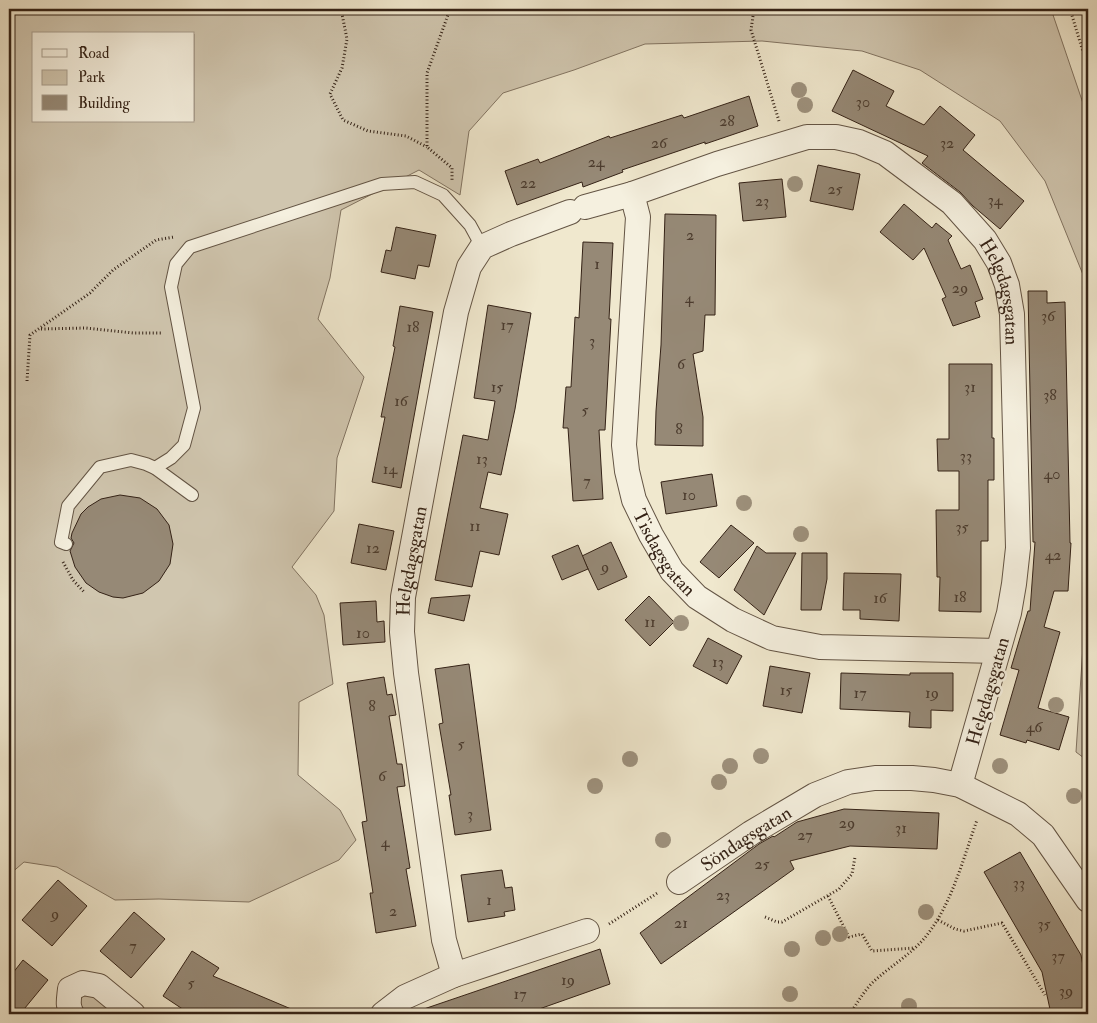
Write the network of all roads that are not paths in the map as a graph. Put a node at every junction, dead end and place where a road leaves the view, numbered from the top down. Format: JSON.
{"nodes":[{"id":1,"x":632,"y":194,"type":"junction"},
{"id":2,"x":482,"y":247,"type":"junction"},
{"id":3,"x":154,"y":468,"type":"junction"},
{"id":4,"x":192,"y":495,"type":"dead end"},
{"id":5,"x":64,"y":543,"type":"road end"},
{"id":6,"x":998,"y":651,"type":"junction"},
{"id":7,"x":960,"y":785,"type":"junction"},
{"id":8,"x":679,"y":882,"type":"road end"},
{"id":9,"x":1088,"y":900,"type":"edge"},
{"id":10,"x":587,"y":931,"type":"road end"},
{"id":11,"x":454,"y":974,"type":"junction"},
{"id":12,"x":128,"y":1013,"type":"edge"},
{"id":13,"x":72,"y":1014,"type":"edge"},
{"id":14,"x":383,"y":1014,"type":"edge"}],
"edges":[{"from":1,"to":2,"type":"street","name":"Helgdagsgatan"},
{"from":1,"to":6,"type":"street","name":"Tisdagsgatan"},
{"from":1,"to":6,"type":"street","name":"Helgdagsgatan"},
{"from":2,"to":3,"type":"lane"},
{"from":2,"to":11,"type":"street","name":"Helgdagsgatan"},
{"from":3,"to":4,"type":"lane"},
{"from":3,"to":5,"type":"lane"},
{"from":6,"to":7,"type":"street","name":"Helgdagsgatan"},
{"from":7,"to":8,"type":"street","name":"Söndagsgatan"},
{"from":7,"to":9,"type":"street","name":"Söndagsgatan"},
{"from":10,"to":11,"type":"street"},
{"from":11,"to":14,"type":"street"},
{"from":12,"to":13,"type":"street"}]}
